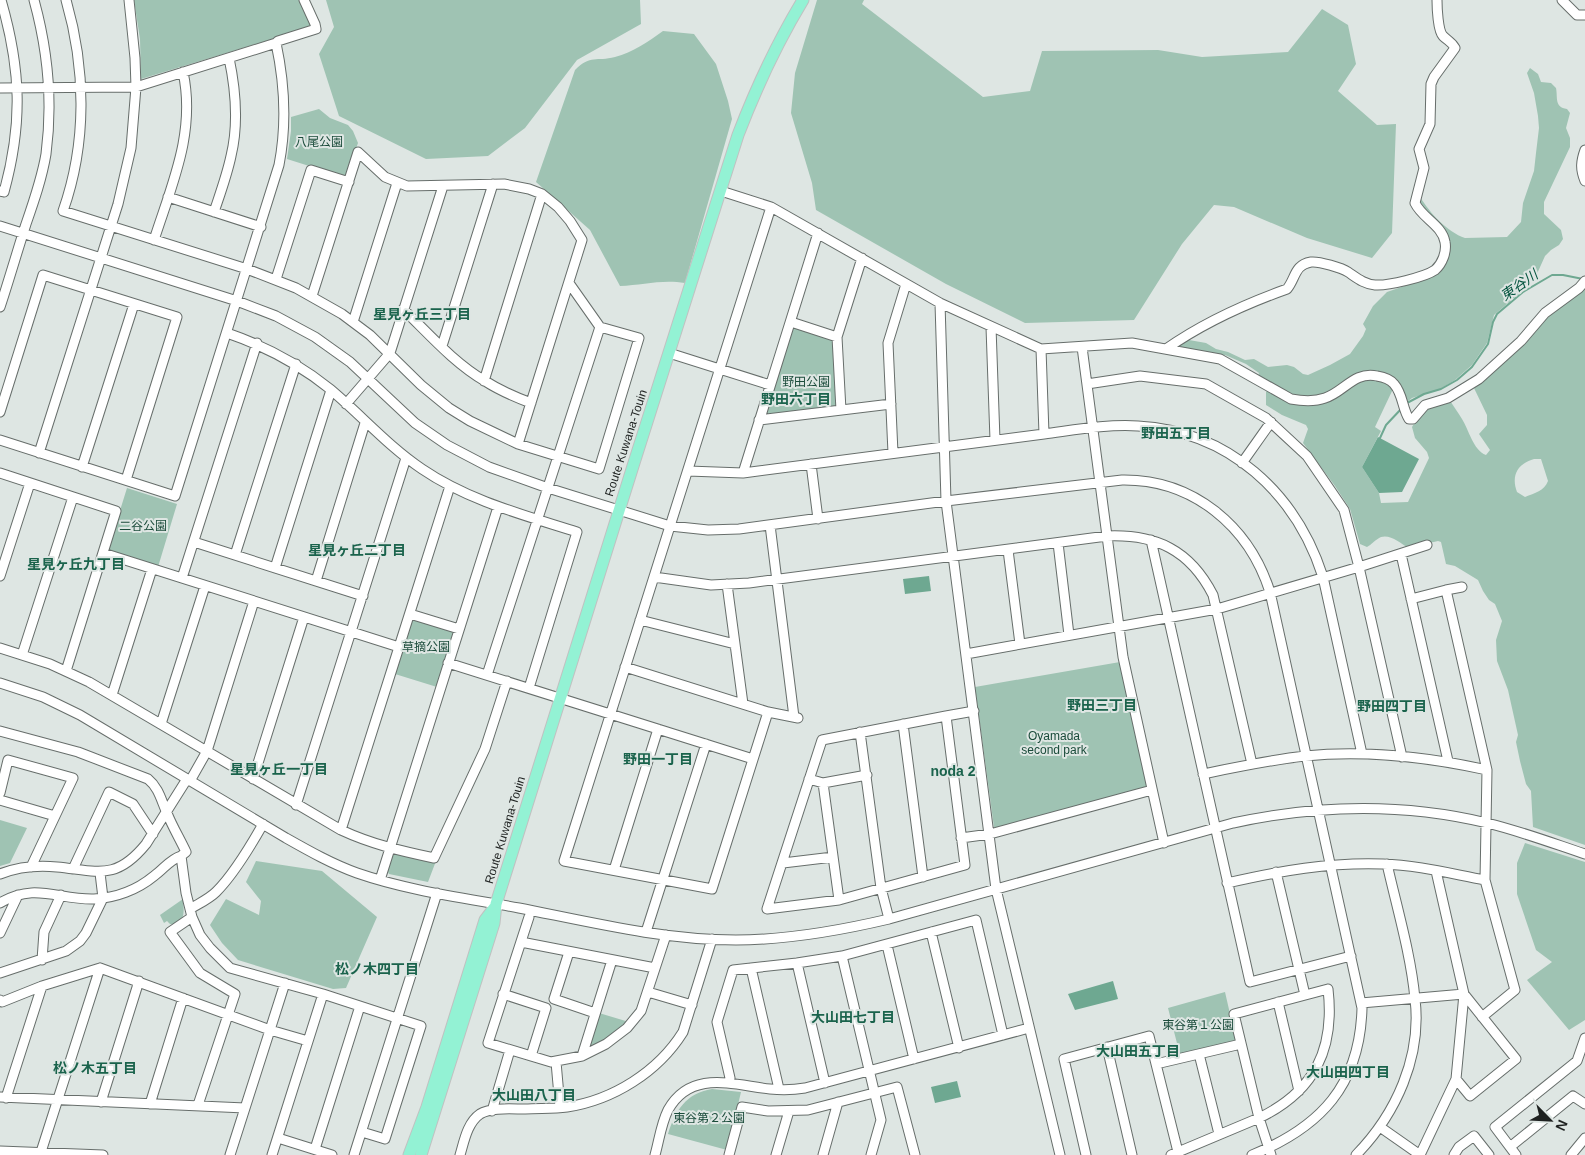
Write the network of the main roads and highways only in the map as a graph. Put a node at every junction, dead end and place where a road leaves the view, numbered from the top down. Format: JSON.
{"nodes":[{"id":1,"x":803,"y":0,"type":"edge"},
{"id":2,"x":496,"y":904,"type":"junction"},
{"id":3,"x":410,"y":1155,"type":"edge"},
{"id":4,"x":420,"y":1155,"type":"edge"}],
"edges":[{"from":1,"to":2,"type":"main road","name":"Route Kuwana-Touin"},
{"from":2,"to":3,"type":"main road","name":"Route Kuwana-Touin"},
{"from":2,"to":4,"type":"main road","name":"Route Kuwana-Touin"}]}
